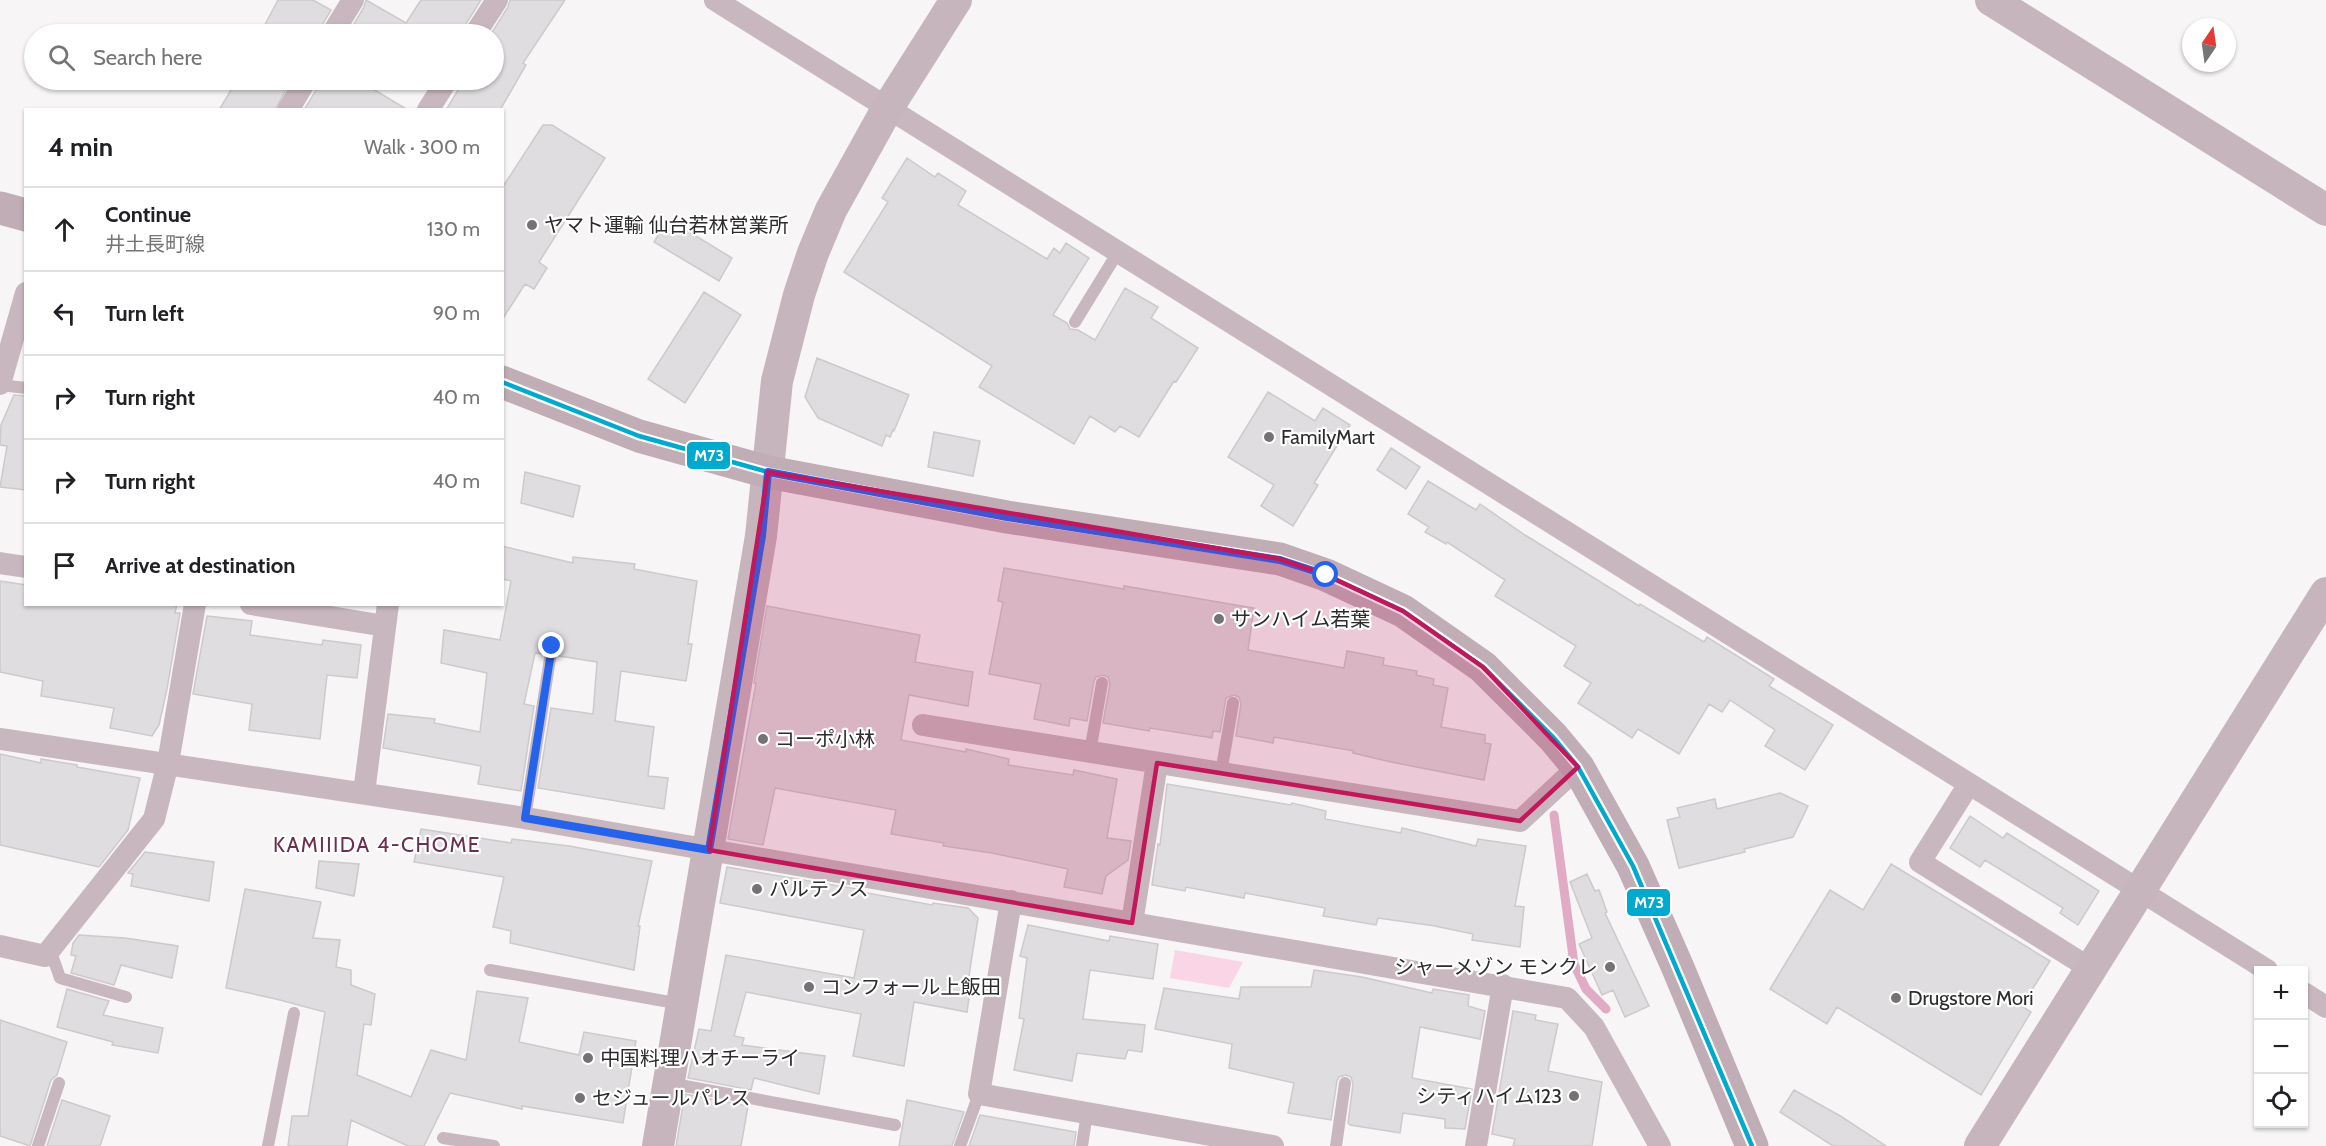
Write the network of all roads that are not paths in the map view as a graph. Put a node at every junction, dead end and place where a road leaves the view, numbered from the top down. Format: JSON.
{"nodes":[{"id":1,"x":353,"y":0,"type":"edge"},
{"id":2,"x":497,"y":0,"type":"edge"},
{"id":3,"x":715,"y":0,"type":"edge"},
{"id":4,"x":956,"y":0,"type":"edge"},
{"id":5,"x":1991,"y":0,"type":"edge"},
{"id":6,"x":338,"y":24,"type":"edge"},
{"id":7,"x":481,"y":24,"type":"edge"},
{"id":8,"x":300,"y":90,"type":"edge"},
{"id":9,"x":441,"y":90,"type":"edge"},
{"id":10,"x":289,"y":108,"type":"edge"},
{"id":11,"x":430,"y":108,"type":"edge"},
{"id":12,"x":887,"y":109,"type":"junction"},
{"id":13,"x":0,"y":208,"type":"edge"},
{"id":14,"x":2326,"y":210,"type":"edge"},
{"id":15,"x":24,"y":214,"type":"edge"},
{"id":16,"x":1118,"y":252,"type":"junction"},
{"id":17,"x":24,"y":300,"type":"edge"},
{"id":18,"x":1075,"y":322,"type":"dead end"},
{"id":19,"x":504,"y":383,"type":"edge"},
{"id":20,"x":0,"y":385,"type":"edge"},
{"id":21,"x":24,"y":388,"type":"edge"},
{"id":22,"x":768,"y":472,"type":"junction"},
{"id":23,"x":0,"y":563,"type":"edge"},
{"id":24,"x":24,"y":567,"type":"edge"},
{"id":25,"x":2326,"y":593,"type":"edge"},
{"id":26,"x":195,"y":606,"type":"edge"},
{"id":27,"x":276,"y":606,"type":"edge"},
{"id":28,"x":387,"y":615,"type":"edge"},
{"id":29,"x":552,"y":646,"type":"dead end"},
{"id":30,"x":1102,"y":683,"type":"dead end"},
{"id":31,"x":1233,"y":703,"type":"dead end"},
{"id":32,"x":923,"y":725,"type":"dead end"},
{"id":33,"x":0,"y":739,"type":"edge"},
{"id":34,"x":1090,"y":752,"type":"junction"},
{"id":35,"x":1157,"y":763,"type":"junction"},
{"id":36,"x":168,"y":764,"type":"junction"},
{"id":37,"x":1578,"y":767,"type":"junction"},
{"id":38,"x":1221,"y":773,"type":"junction"},
{"id":39,"x":1969,"y":784,"type":"junction"},
{"id":40,"x":364,"y":793,"type":"junction"},
{"id":41,"x":525,"y":818,"type":"junction"},
{"id":42,"x":709,"y":850,"type":"junction"},
{"id":43,"x":2140,"y":891,"type":"junction"},
{"id":44,"x":1011,"y":901,"type":"junction"},
{"id":45,"x":1132,"y":923,"type":"junction"},
{"id":46,"x":0,"y":946,"type":"edge"},
{"id":47,"x":50,"y":949,"type":"junction"},
{"id":48,"x":2261,"y":966,"type":"edge"},
{"id":49,"x":490,"y":969,"type":"dead end"},
{"id":50,"x":2091,"y":969,"type":"junction"},
{"id":51,"x":1503,"y":985,"type":"junction"},
{"id":52,"x":2308,"y":996,"type":"edge"},
{"id":53,"x":126,"y":997,"type":"dead end"},
{"id":54,"x":682,"y":1004,"type":"junction"},
{"id":55,"x":2326,"y":1008,"type":"edge"},
{"id":56,"x":294,"y":1013,"type":"dead end"},
{"id":57,"x":59,"y":1083,"type":"dead end"},
{"id":58,"x":669,"y":1083,"type":"junction"},
{"id":59,"x":1345,"y":1083,"type":"dead end"},
{"id":60,"x":979,"y":1094,"type":"junction"},
{"id":61,"x":1087,"y":1113,"type":"junction"},
{"id":62,"x":895,"y":1125,"type":"dead end"},
{"id":63,"x":443,"y":1138,"type":"dead end"},
{"id":64,"x":1213,"y":1141,"type":"edge"},
{"id":65,"x":38,"y":1146,"type":"edge"},
{"id":66,"x":268,"y":1146,"type":"edge"},
{"id":67,"x":494,"y":1146,"type":"edge"},
{"id":68,"x":658,"y":1146,"type":"edge"},
{"id":69,"x":960,"y":1146,"type":"edge"},
{"id":70,"x":1082,"y":1146,"type":"edge"},
{"id":71,"x":1273,"y":1146,"type":"edge"},
{"id":72,"x":1336,"y":1146,"type":"edge"},
{"id":73,"x":1476,"y":1146,"type":"edge"},
{"id":74,"x":1660,"y":1146,"type":"edge"},
{"id":75,"x":1752,"y":1146,"type":"edge"},
{"id":76,"x":1980,"y":1146,"type":"edge"}],
"edges":[{"from":1,"to":6,"type":"street"},
{"from":2,"to":7,"type":"street"},
{"from":3,"to":12,"type":"street"},
{"from":4,"to":12,"type":"street"},
{"from":5,"to":14,"type":"street"},
{"from":8,"to":10,"type":"street"},
{"from":9,"to":11,"type":"street"},
{"from":12,"to":16,"type":"street"},
{"from":12,"to":22,"type":"street"},
{"from":13,"to":15,"type":"main road"},
{"from":16,"to":18,"type":"lane"},
{"from":16,"to":39,"type":"street"},
{"from":17,"to":20,"type":"street"},
{"from":19,"to":22,"type":"main road"},
{"from":20,"to":21,"type":"lane"},
{"from":22,"to":37,"type":"main road"},
{"from":22,"to":42,"type":"street"},
{"from":23,"to":24,"type":"street"},
{"from":25,"to":43,"type":"street"},
{"from":26,"to":36,"type":"street"},
{"from":27,"to":28,"type":"street"},
{"from":28,"to":40,"type":"street"},
{"from":29,"to":41,"type":"lane"},
{"from":30,"to":34,"type":"lane"},
{"from":31,"to":38,"type":"lane"},
{"from":32,"to":34,"type":"street"},
{"from":33,"to":36,"type":"street"},
{"from":34,"to":35,"type":"street"},
{"from":35,"to":38,"type":"street"},
{"from":35,"to":45,"type":"street"},
{"from":36,"to":40,"type":"street"},
{"from":36,"to":47,"type":"street"},
{"from":37,"to":38,"type":"street"},
{"from":37,"to":75,"type":"main road"},
{"from":39,"to":43,"type":"street"},
{"from":39,"to":50,"type":"street"},
{"from":40,"to":41,"type":"street"},
{"from":41,"to":42,"type":"street"},
{"from":42,"to":44,"type":"street"},
{"from":42,"to":54,"type":"street"},
{"from":43,"to":48,"type":"street"},
{"from":43,"to":50,"type":"street"},
{"from":44,"to":45,"type":"street"},
{"from":44,"to":60,"type":"street"},
{"from":45,"to":51,"type":"street"},
{"from":46,"to":47,"type":"street"},
{"from":47,"to":53,"type":"lane"},
{"from":49,"to":54,"type":"lane"},
{"from":50,"to":76,"type":"street"},
{"from":51,"to":73,"type":"street"},
{"from":51,"to":74,"type":"street"},
{"from":52,"to":55,"type":"street"},
{"from":54,"to":58,"type":"street"},
{"from":56,"to":66,"type":"lane"},
{"from":57,"to":65,"type":"lane"},
{"from":58,"to":62,"type":"lane"},
{"from":58,"to":68,"type":"street"},
{"from":59,"to":72,"type":"lane"},
{"from":60,"to":61,"type":"street"},
{"from":60,"to":69,"type":"lane"},
{"from":61,"to":64,"type":"street"},
{"from":61,"to":70,"type":"lane"},
{"from":63,"to":67,"type":"lane"},
{"from":64,"to":71,"type":"street"}]}
